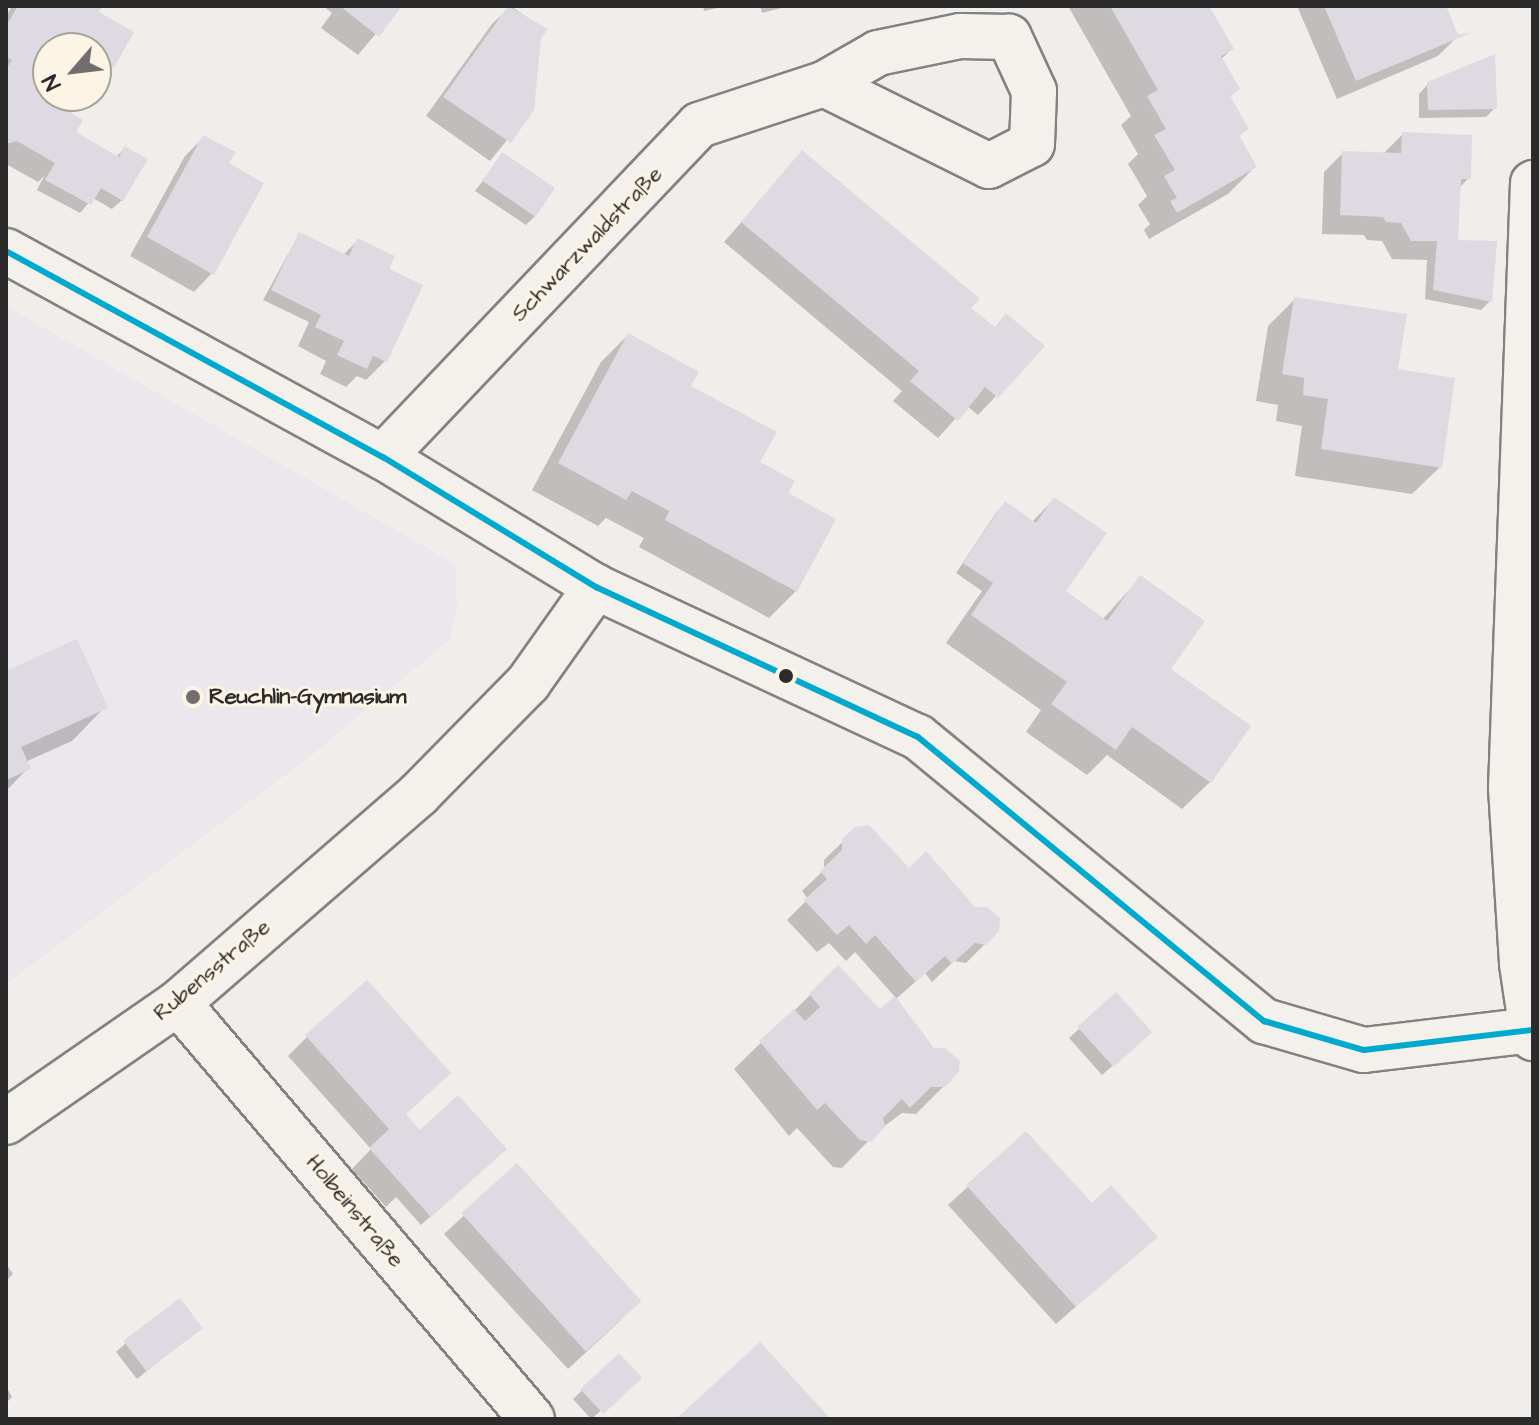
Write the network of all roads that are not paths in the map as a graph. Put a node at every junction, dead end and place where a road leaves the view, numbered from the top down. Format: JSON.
{"nodes":[{"id":1,"x":824,"y":84,"type":"dead end"},
{"id":2,"x":1533,"y":183,"type":"edge"},
{"id":3,"x":6,"y":251,"type":"edge"},
{"id":4,"x":383,"y":457,"type":"junction"},
{"id":5,"x":596,"y":587,"type":"junction"},
{"id":6,"x":178,"y":1003,"type":"junction"},
{"id":7,"x":1532,"y":1034,"type":"edge"},
{"id":8,"x":6,"y":1122,"type":"edge"},
{"id":9,"x":532,"y":1419,"type":"edge"}],
"edges":[{"from":1,"to":4,"type":"street","name":"Schwarzwaldstraße"},
{"from":2,"to":7,"type":"street"},
{"from":3,"to":4,"type":"street"},
{"from":4,"to":5,"type":"street"},
{"from":5,"to":6,"type":"street","name":"Rubensstraße"},
{"from":5,"to":7,"type":"street"},
{"from":6,"to":8,"type":"street","name":"Rubensstraße"},
{"from":6,"to":9,"type":"street","name":"Holbeinstraße"}]}
